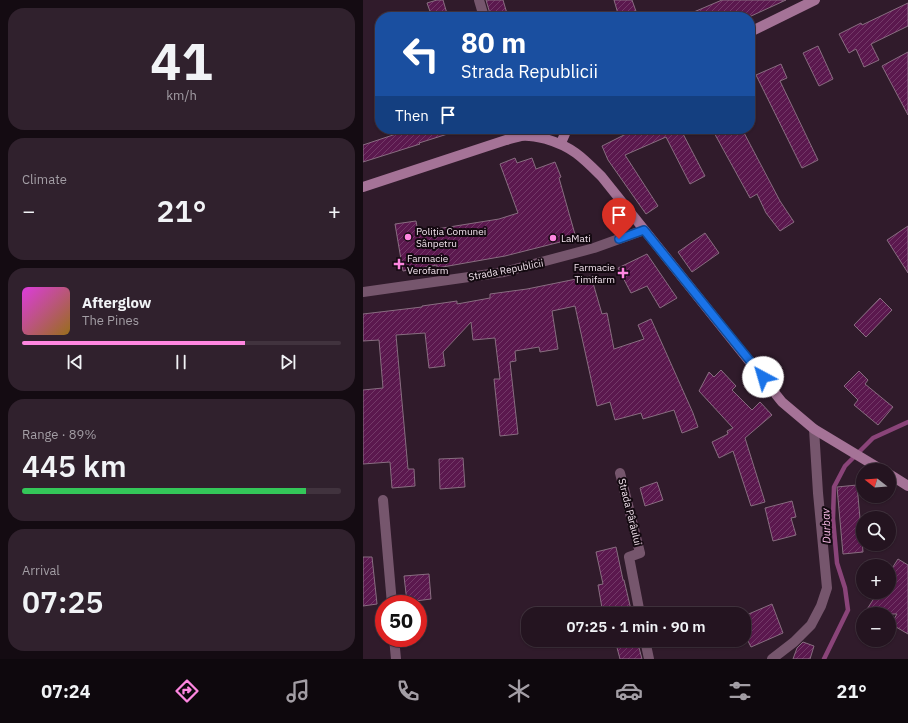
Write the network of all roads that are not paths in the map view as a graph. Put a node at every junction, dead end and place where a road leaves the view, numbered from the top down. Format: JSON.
{"nodes":[{"id":1,"x":479,"y":0,"type":"edge"},
{"id":2,"x":815,"y":0,"type":"edge"},
{"id":3,"x":483,"y":12,"type":"edge"},
{"id":4,"x":755,"y":30,"type":"edge"},
{"id":5,"x":517,"y":134,"type":"edge"},
{"id":6,"x":524,"y":134,"type":"edge"},
{"id":7,"x":565,"y":134,"type":"edge"},
{"id":8,"x":561,"y":143,"type":"junction"},
{"id":9,"x":363,"y":187,"type":"edge"},
{"id":10,"x":644,"y":230,"type":"junction"},
{"id":11,"x":363,"y":292,"type":"edge"},
{"id":12,"x":815,"y":429,"type":"junction"},
{"id":13,"x":870,"y":463,"type":"edge"},
{"id":14,"x":620,"y":473,"type":"dead end"},
{"id":15,"x":896,"y":478,"type":"edge"},
{"id":16,"x":908,"y":486,"type":"edge"},
{"id":17,"x":383,"y":500,"type":"dead end"},
{"id":18,"x":391,"y":595,"type":"edge"},
{"id":19,"x":639,"y":607,"type":"edge"},
{"id":20,"x":395,"y":647,"type":"edge"},
{"id":21,"x":646,"y":647,"type":"edge"},
{"id":22,"x":396,"y":659,"type":"edge"},
{"id":23,"x":649,"y":659,"type":"edge"},
{"id":24,"x":772,"y":659,"type":"edge"}],
"edges":[{"from":1,"to":3,"type":"street"},
{"from":2,"to":4,"type":"main road"},
{"from":5,"to":9,"type":"main road"},
{"from":6,"to":8,"type":"main road"},
{"from":7,"to":8,"type":"main road"},
{"from":8,"to":10,"type":"main road"},
{"from":10,"to":11,"type":"street","name":"Strada Republicii"},
{"from":10,"to":12,"type":"main road"},
{"from":12,"to":13,"type":"main road"},
{"from":12,"to":24,"type":"street"},
{"from":14,"to":19,"type":"street","name":"Strada Pârâului"},
{"from":15,"to":16,"type":"main road"},
{"from":17,"to":18,"type":"street"},
{"from":20,"to":22,"type":"street"},
{"from":21,"to":23,"type":"street"}]}
